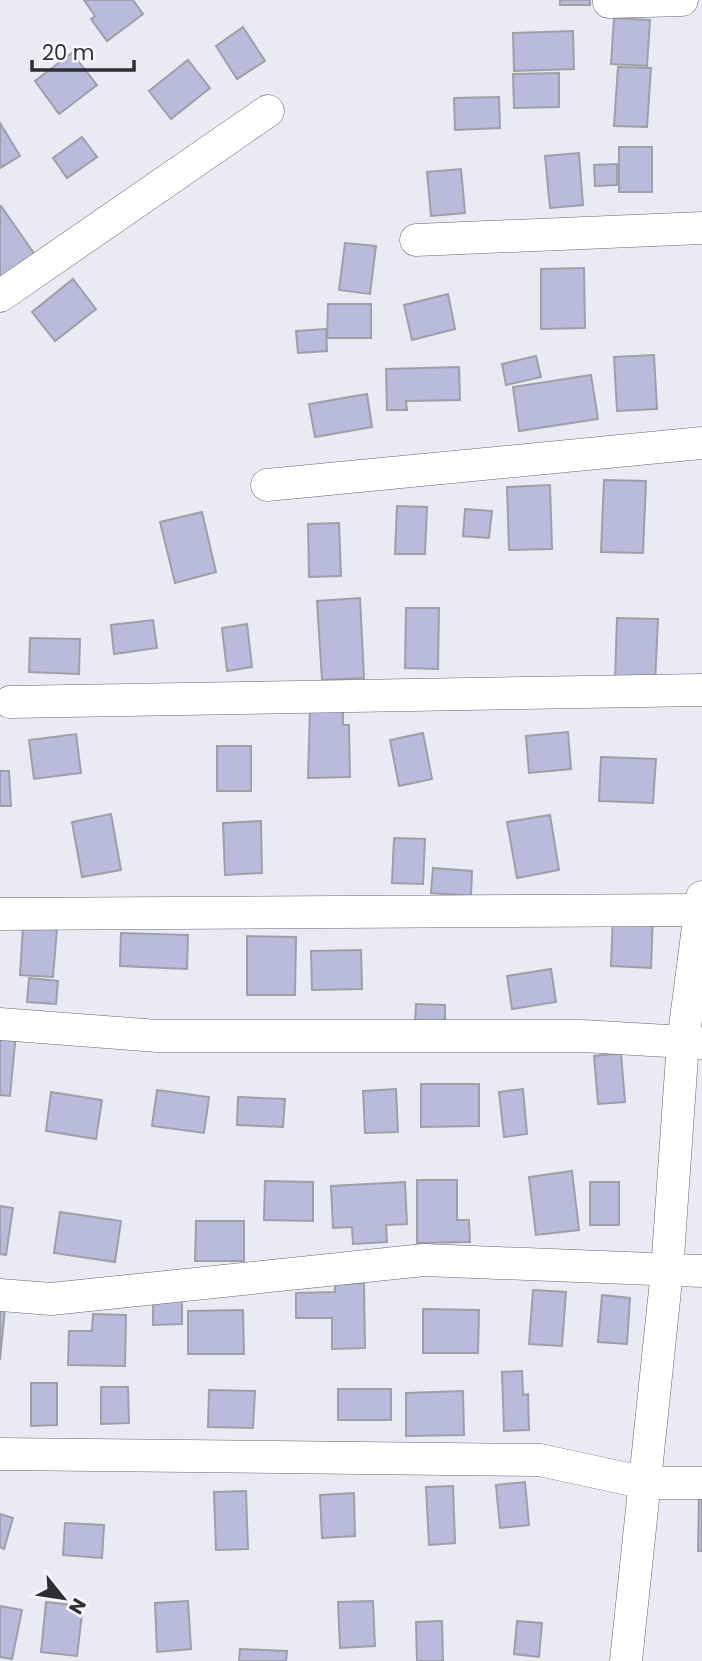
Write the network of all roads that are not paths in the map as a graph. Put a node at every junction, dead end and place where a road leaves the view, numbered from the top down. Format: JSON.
{"nodes":[{"id":1,"x":682,"y":0,"type":"edge"},
{"id":2,"x":609,"y":2,"type":"dead end"},
{"id":3,"x":268,"y":111,"type":"dead end"},
{"id":4,"x":702,"y":228,"type":"edge"},
{"id":5,"x":416,"y":240,"type":"dead end"},
{"id":6,"x":0,"y":296,"type":"edge"},
{"id":7,"x":702,"y":443,"type":"edge"},
{"id":8,"x":267,"y":485,"type":"dead end"},
{"id":9,"x":702,"y":690,"type":"edge"},
{"id":10,"x":10,"y":702,"type":"dead end"},
{"id":11,"x":701,"y":904,"type":"edge"},
{"id":12,"x":0,"y":914,"type":"edge"},
{"id":13,"x":0,"y":1024,"type":"edge"},
{"id":14,"x":692,"y":1043,"type":"edge"},
{"id":15,"x":667,"y":1271,"type":"junction"},
{"id":16,"x":702,"y":1271,"type":"edge"},
{"id":17,"x":0,"y":1295,"type":"edge"},
{"id":18,"x":0,"y":1454,"type":"edge"},
{"id":19,"x":646,"y":1483,"type":"junction"},
{"id":20,"x":702,"y":1483,"type":"edge"},
{"id":21,"x":626,"y":1661,"type":"edge"}],
"edges":[{"from":1,"to":2,"type":"street"},
{"from":3,"to":6,"type":"street"},
{"from":4,"to":5,"type":"street"},
{"from":7,"to":8,"type":"street"},
{"from":9,"to":10,"type":"street"},
{"from":11,"to":12,"type":"street"},
{"from":11,"to":14,"type":"street"},
{"from":13,"to":14,"type":"street"},
{"from":14,"to":15,"type":"street"},
{"from":15,"to":16,"type":"street"},
{"from":15,"to":17,"type":"street"},
{"from":15,"to":19,"type":"street"},
{"from":18,"to":19,"type":"street"},
{"from":19,"to":20,"type":"street"},
{"from":19,"to":21,"type":"street"}]}
